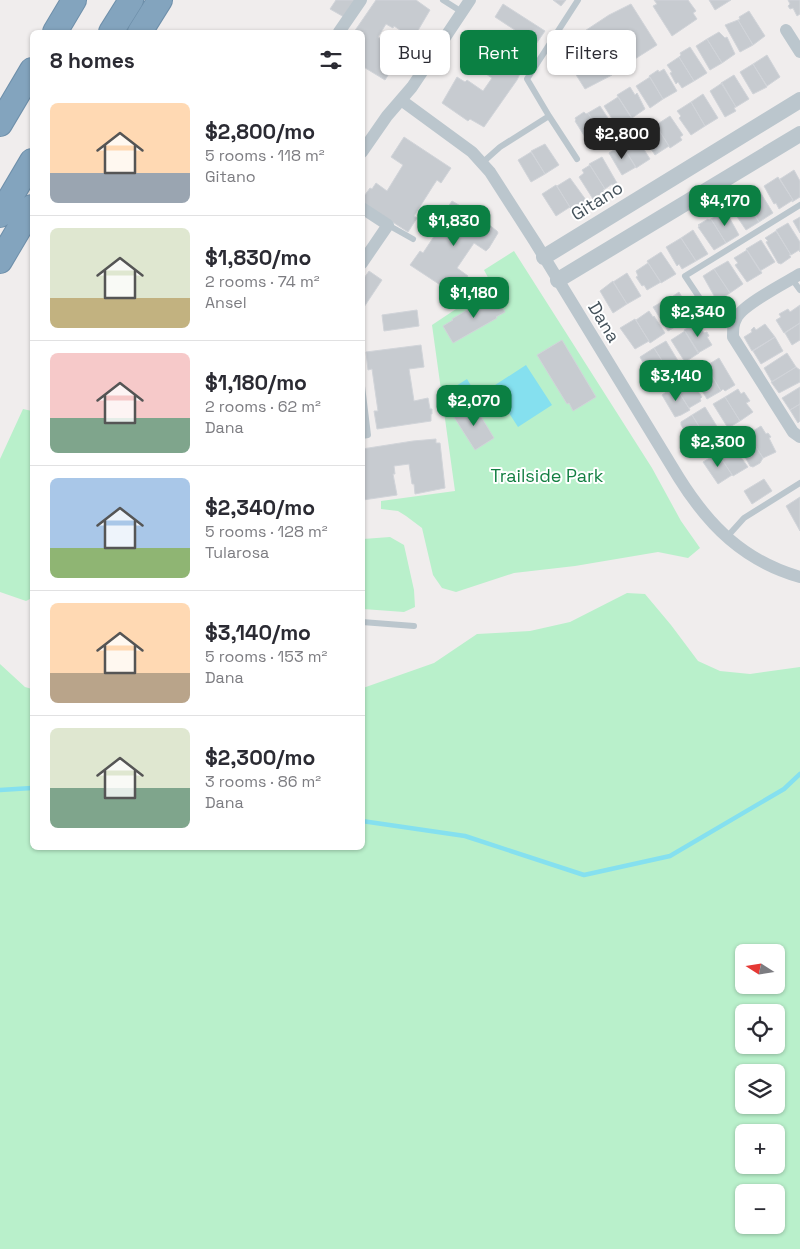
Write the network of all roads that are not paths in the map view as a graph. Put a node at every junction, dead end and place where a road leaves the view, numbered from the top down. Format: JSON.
{"nodes":[{"id":1,"x":64,"y":0,"type":"edge"},
{"id":2,"x":74,"y":0,"type":"edge"},
{"id":3,"x":130,"y":0,"type":"edge"},
{"id":4,"x":168,"y":0,"type":"edge"},
{"id":5,"x":361,"y":0,"type":"edge"},
{"id":6,"x":443,"y":0,"type":"edge"},
{"id":7,"x":470,"y":0,"type":"edge"},
{"id":8,"x":578,"y":0,"type":"edge"},
{"id":9,"x":462,"y":12,"type":"junction"},
{"id":10,"x":150,"y":16,"type":"edge"},
{"id":11,"x":56,"y":29,"type":"edge"},
{"id":12,"x":112,"y":30,"type":"edge"},
{"id":13,"x":340,"y":30,"type":"edge"},
{"id":14,"x":786,"y":30,"type":"dead end"},
{"id":15,"x":800,"y":52,"type":"edge"},
{"id":16,"x":30,"y":73,"type":"edge"},
{"id":17,"x":401,"y":100,"type":"junction"},
{"id":18,"x":800,"y":100,"type":"edge"},
{"id":19,"x":549,"y":116,"type":"junction"},
{"id":20,"x":0,"y":124,"type":"edge"},
{"id":21,"x":800,"y":134,"type":"edge"},
{"id":22,"x":365,"y":148,"type":"edge"},
{"id":23,"x":577,"y":160,"type":"dead end"},
{"id":24,"x":482,"y":163,"type":"junction"},
{"id":25,"x":30,"y":164,"type":"edge"},
{"id":26,"x":800,"y":205,"type":"edge"},
{"id":27,"x":30,"y":210,"type":"edge"},
{"id":28,"x":365,"y":210,"type":"edge"},
{"id":29,"x":0,"y":214,"type":"edge"},
{"id":30,"x":388,"y":224,"type":"junction"},
{"id":31,"x":413,"y":240,"type":"dead end"},
{"id":32,"x":544,"y":257,"type":"junction"},
{"id":33,"x":365,"y":258,"type":"edge"},
{"id":34,"x":0,"y":261,"type":"edge"},
{"id":35,"x":796,"y":276,"type":"edge"},
{"id":36,"x":558,"y":280,"type":"junction"},
{"id":37,"x":800,"y":290,"type":"edge"},
{"id":38,"x":735,"y":320,"type":"junction"},
{"id":39,"x":365,"y":410,"type":"edge"},
{"id":40,"x":365,"y":436,"type":"edge"},
{"id":41,"x":800,"y":437,"type":"edge"},
{"id":42,"x":800,"y":483,"type":"edge"},
{"id":43,"x":726,"y":538,"type":"junction"},
{"id":44,"x":800,"y":577,"type":"edge"},
{"id":45,"x":365,"y":622,"type":"edge"},
{"id":46,"x":414,"y":626,"type":"dead end"}],
"edges":[{"from":1,"to":11,"type":"highway"},
{"from":2,"to":11,"type":"highway"},
{"from":3,"to":12,"type":"highway"},
{"from":4,"to":10,"type":"highway"},
{"from":5,"to":13,"type":"street"},
{"from":6,"to":9,"type":"lane"},
{"from":7,"to":9,"type":"street"},
{"from":8,"to":19,"type":"lane"},
{"from":9,"to":17,"type":"street"},
{"from":14,"to":15,"type":"street"},
{"from":16,"to":20,"type":"highway"},
{"from":17,"to":22,"type":"street"},
{"from":17,"to":24,"type":"street","name":"Dana"},
{"from":18,"to":32,"type":"street","name":"Gitano"},
{"from":19,"to":23,"type":"lane"},
{"from":19,"to":24,"type":"lane"},
{"from":21,"to":36,"type":"street"},
{"from":24,"to":32,"type":"street","name":"Dana"},
{"from":25,"to":29,"type":"highway"},
{"from":26,"to":38,"type":"lane"},
{"from":27,"to":34,"type":"highway"},
{"from":28,"to":30,"type":"street"},
{"from":30,"to":31,"type":"lane"},
{"from":30,"to":33,"type":"street"},
{"from":32,"to":36,"type":"street","name":"Dana"},
{"from":35,"to":37,"type":"lane"},
{"from":35,"to":38,"type":"street"},
{"from":36,"to":43,"type":"street","name":"Dana"},
{"from":38,"to":41,"type":"street"},
{"from":39,"to":40,"type":"lane"},
{"from":42,"to":43,"type":"lane"},
{"from":43,"to":44,"type":"street","name":"Dana"},
{"from":45,"to":46,"type":"lane"}]}
